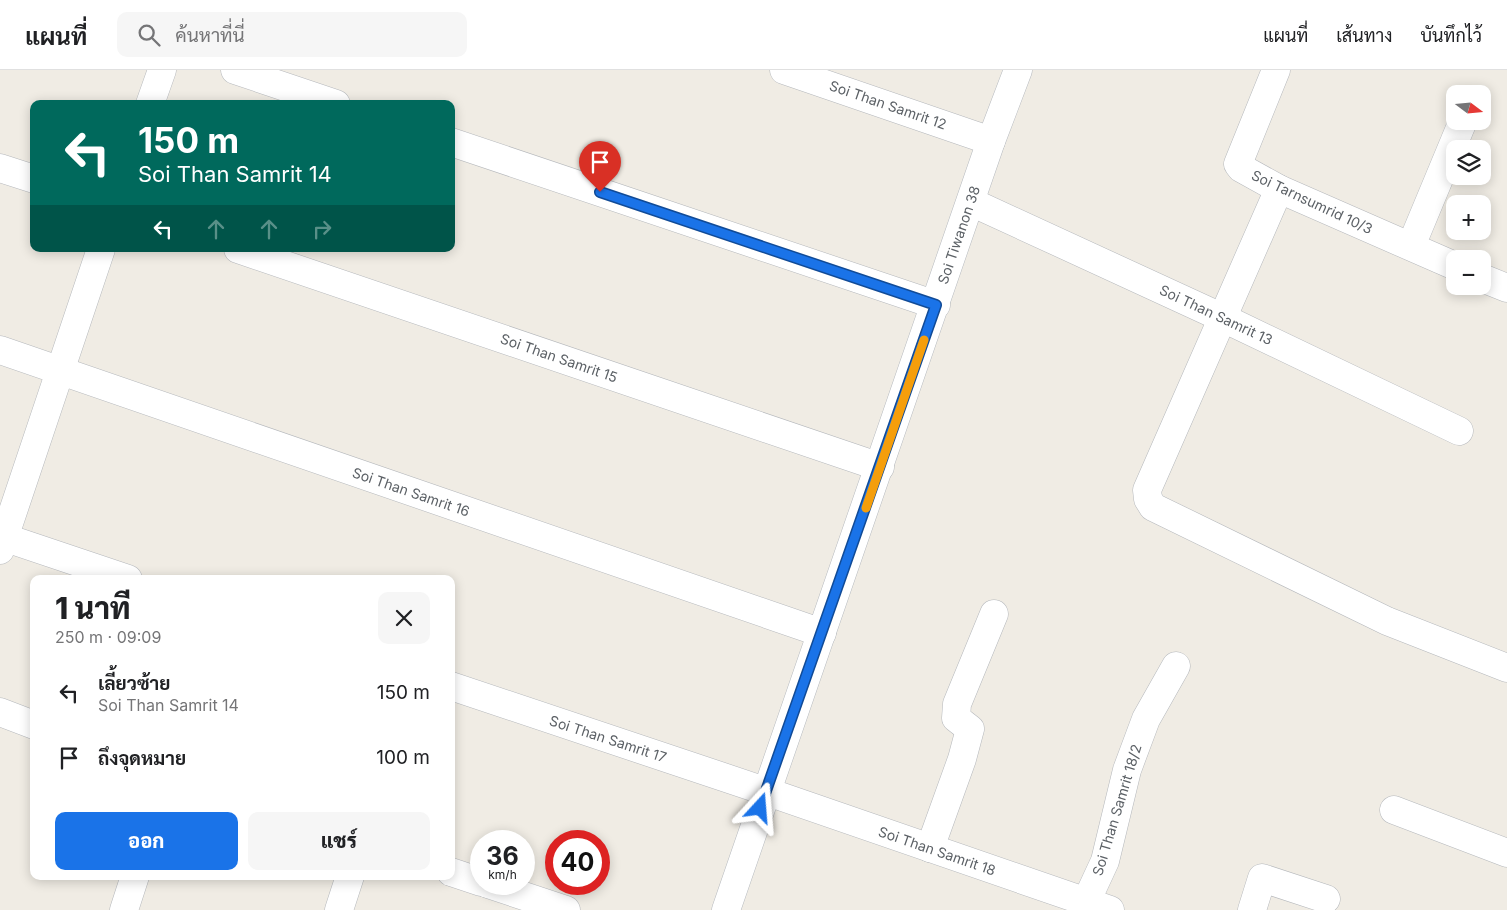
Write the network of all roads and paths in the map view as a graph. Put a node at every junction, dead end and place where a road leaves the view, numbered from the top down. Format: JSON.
{"nodes":[{"id":1,"x":162,"y":70,"type":"edge"},
{"id":2,"x":235,"y":70,"type":"edge"},
{"id":3,"x":784,"y":70,"type":"edge"},
{"id":4,"x":1018,"y":70,"type":"edge"},
{"id":5,"x":1276,"y":70,"type":"edge"},
{"id":6,"x":151,"y":100,"type":"edge"},
{"id":7,"x":324,"y":100,"type":"edge"},
{"id":8,"x":1459,"y":130,"type":"edge"},
{"id":9,"x":991,"y":141,"type":"junction"},
{"id":10,"x":455,"y":143,"type":"edge"},
{"id":11,"x":0,"y":168,"type":"edge"},
{"id":12,"x":30,"y":178,"type":"edge"},
{"id":13,"x":1279,"y":189,"type":"junction"},
{"id":14,"x":971,"y":202,"type":"junction"},
{"id":15,"x":1411,"y":246,"type":"junction"},
{"id":16,"x":100,"y":252,"type":"edge"},
{"id":17,"x":247,"y":252,"type":"edge"},
{"id":18,"x":1446,"y":262,"type":"edge"},
{"id":19,"x":1491,"y":282,"type":"edge"},
{"id":20,"x":1507,"y":288,"type":"edge"},
{"id":21,"x":936,"y":305,"type":"junction"},
{"id":22,"x":1223,"y":318,"type":"junction"},
{"id":23,"x":0,"y":350,"type":"edge"},
{"id":24,"x":60,"y":371,"type":"junction"},
{"id":25,"x":1459,"y":431,"type":"dead end"},
{"id":26,"x":880,"y":467,"type":"junction"},
{"id":27,"x":1,"y":541,"type":"edge"},
{"id":28,"x":115,"y":575,"type":"edge"},
{"id":29,"x":994,"y":614,"type":"dead end"},
{"id":30,"x":822,"y":633,"type":"junction"},
{"id":31,"x":1176,"y":666,"type":"dead end"},
{"id":32,"x":1507,"y":668,"type":"edge"},
{"id":33,"x":455,"y":687,"type":"edge"},
{"id":34,"x":0,"y":712,"type":"edge"},
{"id":35,"x":30,"y":723,"type":"edge"},
{"id":36,"x":765,"y":791,"type":"junction"},
{"id":37,"x":1394,"y":810,"type":"dead end"},
{"id":38,"x":930,"y":848,"type":"junction"},
{"id":39,"x":1507,"y":853,"type":"edge"},
{"id":40,"x":455,"y":873,"type":"edge"},
{"id":41,"x":470,"y":878,"type":"edge"},
{"id":42,"x":130,"y":880,"type":"edge"},
{"id":43,"x":349,"y":880,"type":"edge"},
{"id":44,"x":517,"y":895,"type":"edge"},
{"id":45,"x":1326,"y":899,"type":"dead end"},
{"id":46,"x":1098,"y":906,"type":"edge"},
{"id":47,"x":551,"y":908,"type":"edge"},
{"id":48,"x":124,"y":910,"type":"edge"},
{"id":49,"x":339,"y":910,"type":"edge"},
{"id":50,"x":726,"y":910,"type":"edge"},
{"id":51,"x":1252,"y":910,"type":"edge"}],
"edges":[{"from":1,"to":6,"type":"street"},
{"from":2,"to":7,"type":"street"},
{"from":3,"to":9,"type":"street","name":"Soi Than Samrit 12"},
{"from":4,"to":9,"type":"street","name":"Soi Tiwanon 38"},
{"from":5,"to":13,"type":"street","name":"Soi Tarnsumrid 10/3"},
{"from":8,"to":15,"type":"street"},
{"from":9,"to":14,"type":"street","name":"Soi Tiwanon 38"},
{"from":10,"to":21,"type":"street"},
{"from":11,"to":12,"type":"street"},
{"from":13,"to":15,"type":"street","name":"Soi Tarnsumrid 10/3"},
{"from":13,"to":22,"type":"street"},
{"from":14,"to":21,"type":"street","name":"Soi Tiwanon 38"},
{"from":14,"to":22,"type":"street","name":"Soi Than Samrit 13"},
{"from":15,"to":18,"type":"street","name":"Soi Tarnsumrid 10/3"},
{"from":16,"to":24,"type":"street"},
{"from":17,"to":26,"type":"street","name":"Soi Than Samrit 15"},
{"from":19,"to":20,"type":"street"},
{"from":21,"to":26,"type":"street","name":"Soi Tiwanon 38"},
{"from":22,"to":25,"type":"street","name":"Soi Than Samrit 13"},
{"from":22,"to":32,"type":"street"},
{"from":23,"to":24,"type":"street","name":"Soi Than Samrit 16"},
{"from":24,"to":27,"type":"street"},
{"from":24,"to":30,"type":"street","name":"Soi Than Samrit 16"},
{"from":26,"to":30,"type":"street","name":"Soi Tiwanon 38"},
{"from":27,"to":28,"type":"street"},
{"from":29,"to":38,"type":"street"},
{"from":30,"to":36,"type":"street","name":"Soi Tiwanon 38"},
{"from":31,"to":46,"type":"street","name":"Soi Than Samrit 18/2"},
{"from":33,"to":36,"type":"street","name":"Soi Than Samrit 17"},
{"from":34,"to":35,"type":"street"},
{"from":36,"to":38,"type":"street","name":"Soi Than Samrit 18"},
{"from":36,"to":50,"type":"street","name":"Soi Tiwanon 38"},
{"from":37,"to":39,"type":"street"},
{"from":38,"to":46,"type":"street","name":"Soi Than Samrit 18"},
{"from":40,"to":41,"type":"street"},
{"from":42,"to":48,"type":"street"},
{"from":43,"to":49,"type":"street"},
{"from":44,"to":47,"type":"street"},
{"from":45,"to":51,"type":"street"}]}
